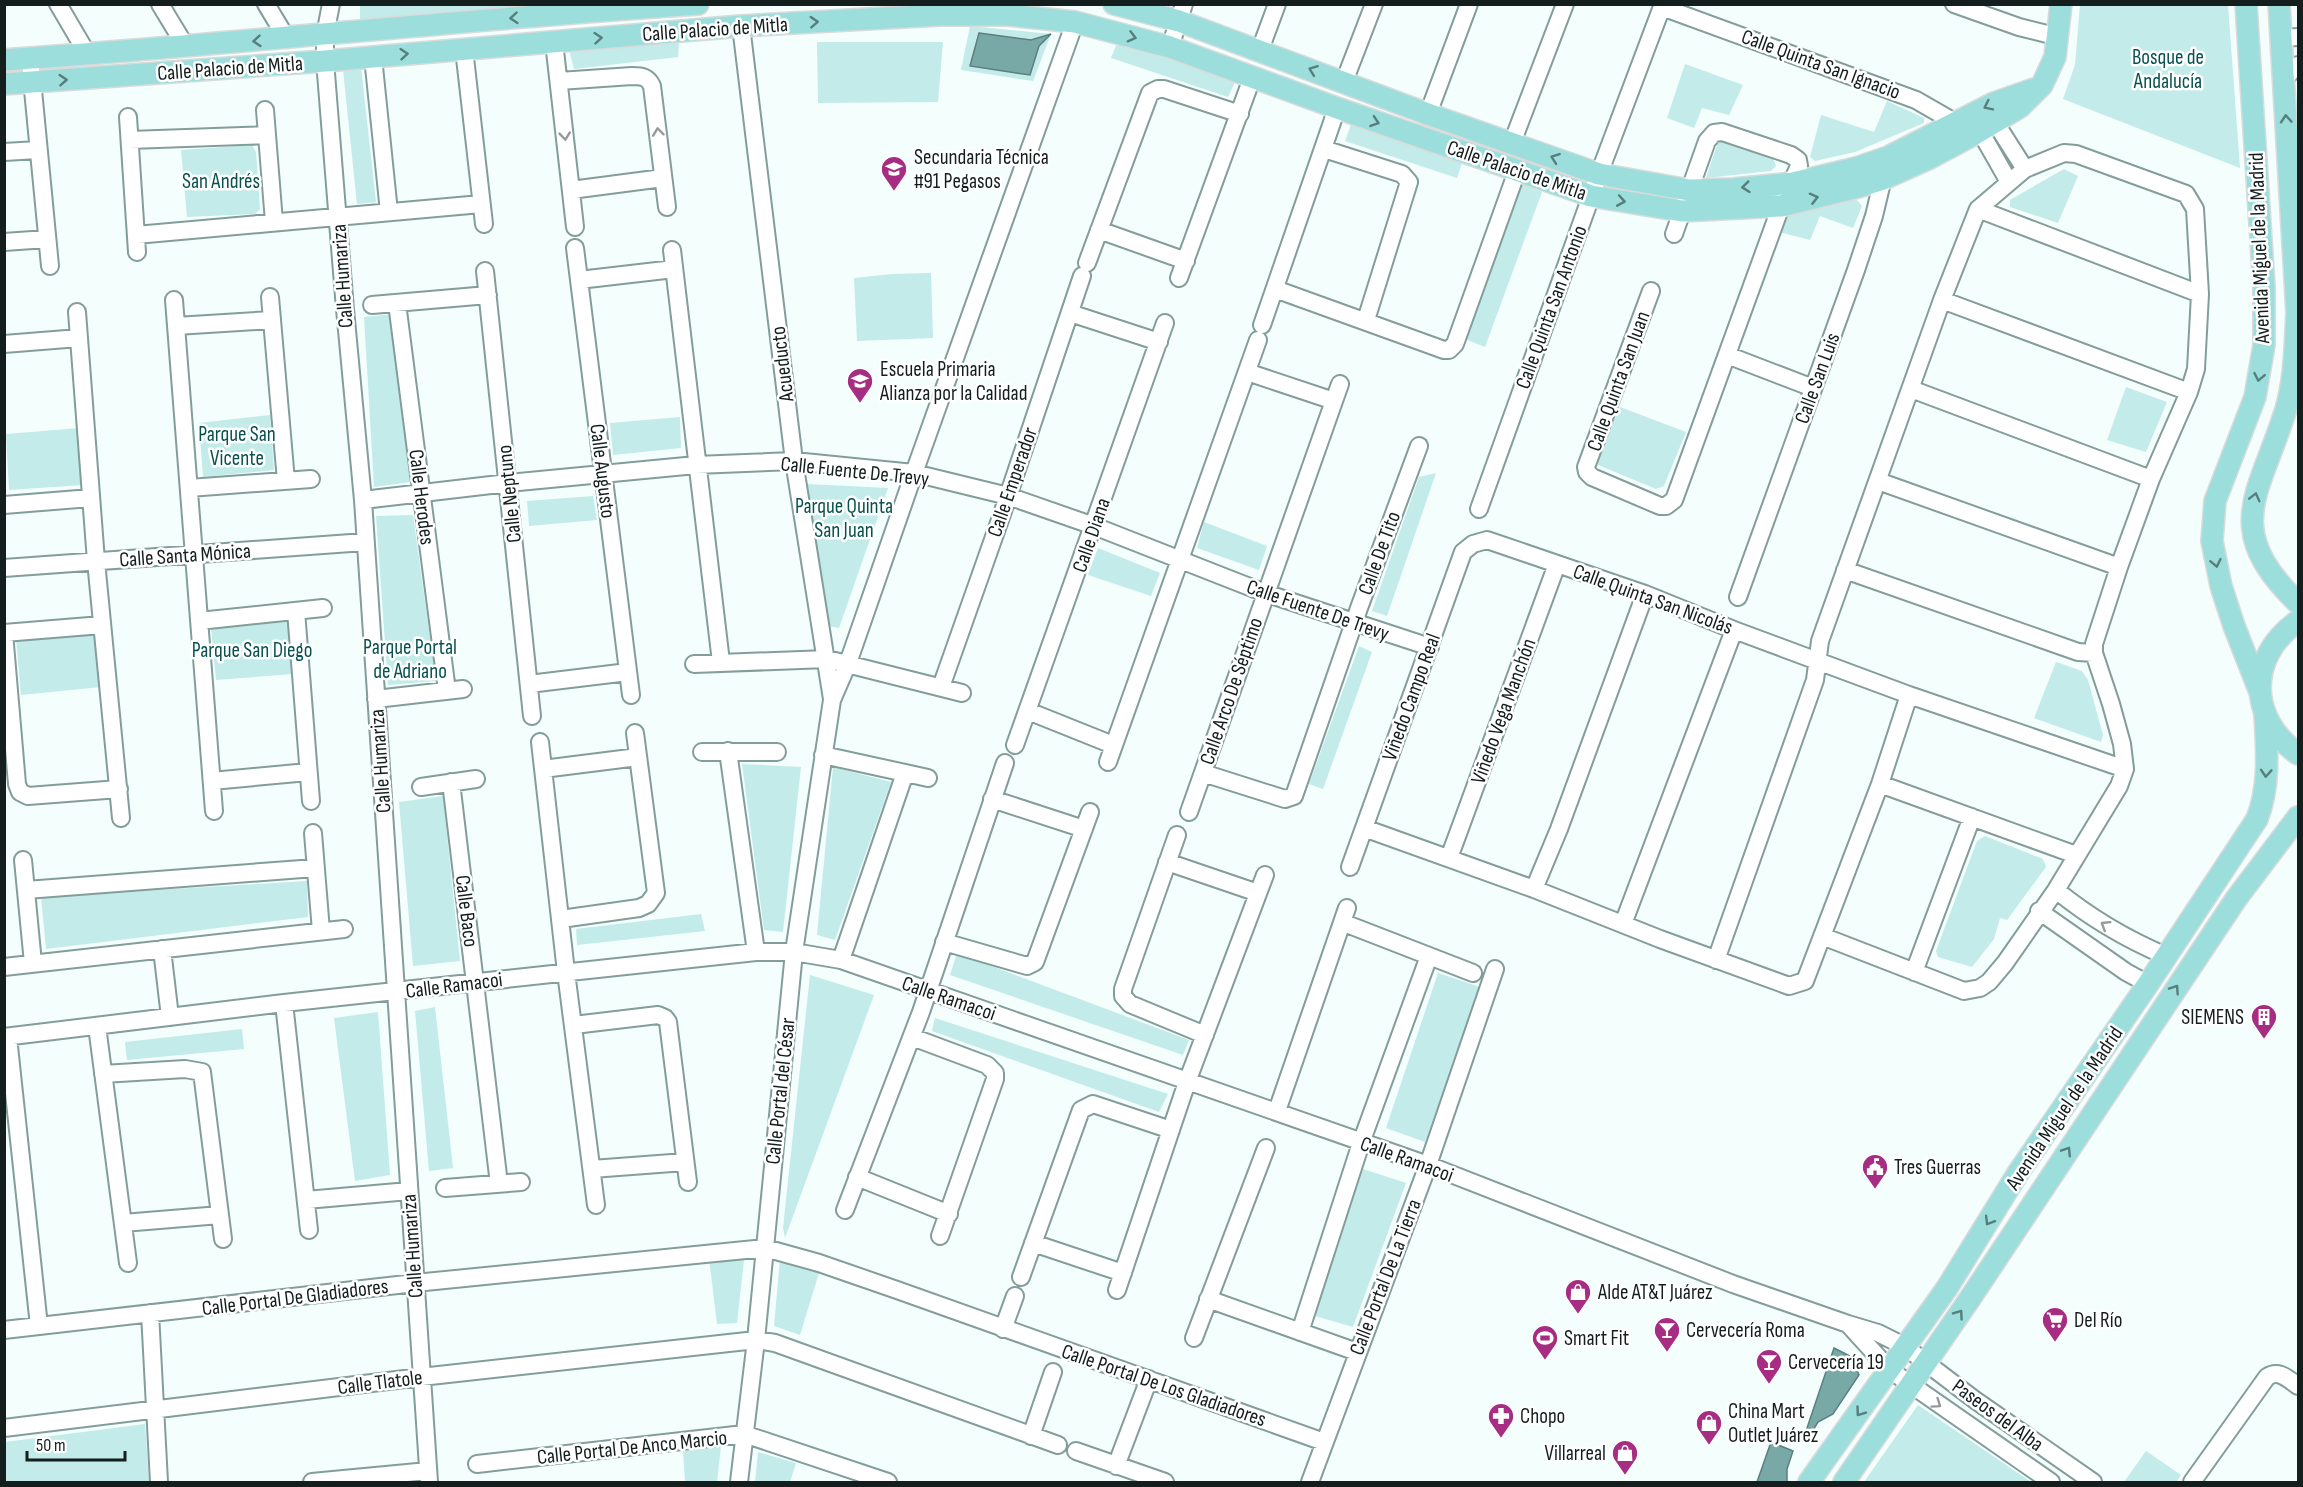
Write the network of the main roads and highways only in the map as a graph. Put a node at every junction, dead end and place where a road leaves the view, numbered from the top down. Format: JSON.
{"nodes":[{"id":1,"x":698,"y":4,"type":"edge"},
{"id":2,"x":1114,"y":4,"type":"edge"},
{"id":3,"x":2061,"y":4,"type":"edge"},
{"id":4,"x":2246,"y":4,"type":"edge"},
{"id":5,"x":2279,"y":4,"type":"edge"},
{"id":6,"x":637,"y":6,"type":"edge"},
{"id":7,"x":547,"y":10,"type":"edge"},
{"id":8,"x":1181,"y":13,"type":"edge"},
{"id":9,"x":2290,"y":37,"type":"edge"},
{"id":10,"x":2249,"y":50,"type":"junction"},
{"id":11,"x":4,"y":60,"type":"edge"},
{"id":12,"x":2291,"y":72,"type":"edge"},
{"id":13,"x":4,"y":84,"type":"edge"},
{"id":14,"x":2042,"y":85,"type":"junction"},
{"id":15,"x":1976,"y":128,"type":"junction"},
{"id":16,"x":2288,"y":146,"type":"junction"},
{"id":17,"x":2298,"y":603,"type":"edge"},
{"id":18,"x":2298,"y":621,"type":"edge"},
{"id":19,"x":2260,"y":692,"type":"junction"},
{"id":20,"x":2265,"y":715,"type":"junction"},
{"id":21,"x":2298,"y":754,"type":"edge"},
{"id":22,"x":2298,"y":817,"type":"edge"},
{"id":23,"x":1809,"y":1482,"type":"edge"},
{"id":24,"x":1844,"y":1482,"type":"edge"}],
"edges":[{"from":1,"to":6,"type":"main road","name":"Calle Palacio de Mitla"},
{"from":2,"to":8,"type":"main road","name":"Calle Palacio de Mitla"},
{"from":3,"to":14,"type":"main road"},
{"from":4,"to":10,"type":"main road","name":"Avenida Miguel de la Madrid"},
{"from":5,"to":9,"type":"main road","name":"Avenida Miguel de la Madrid"},
{"from":6,"to":7,"type":"main road","name":"Calle Palacio de Mitla"},
{"from":7,"to":11,"type":"main road","name":"Calle Palacio de Mitla","one_way":true},
{"from":15,"to":8,"type":"main road","name":"Calle Palacio de Mitla","one_way":true},
{"from":9,"to":12,"type":"main road","name":"Avenida Miguel de la Madrid"},
{"from":10,"to":16,"type":"main road"},
{"from":10,"to":19,"type":"main road","name":"Avenida Miguel de la Madrid","one_way":true},
{"from":16,"to":12,"type":"main road","name":"Avenida Miguel de la Madrid","one_way":true},
{"from":13,"to":15,"type":"main road","name":"Calle Palacio de Mitla","one_way":true},
{"from":14,"to":15,"type":"main road","name":"Calle Palacio de Mitla"},
{"from":14,"to":15,"type":"main road","name":"Calle Palacio de Mitla","one_way":true},
{"from":17,"to":16,"type":"main road","name":"Avenida Miguel de la Madrid","one_way":true},
{"from":18,"to":19,"type":"main road"},
{"from":19,"to":20,"type":"main road"},
{"from":20,"to":21,"type":"main road"},
{"from":20,"to":23,"type":"main road","name":"Avenida Miguel de la Madrid","one_way":true},
{"from":24,"to":22,"type":"main road","name":"Avenida Miguel de la Madrid","one_way":true}]}
